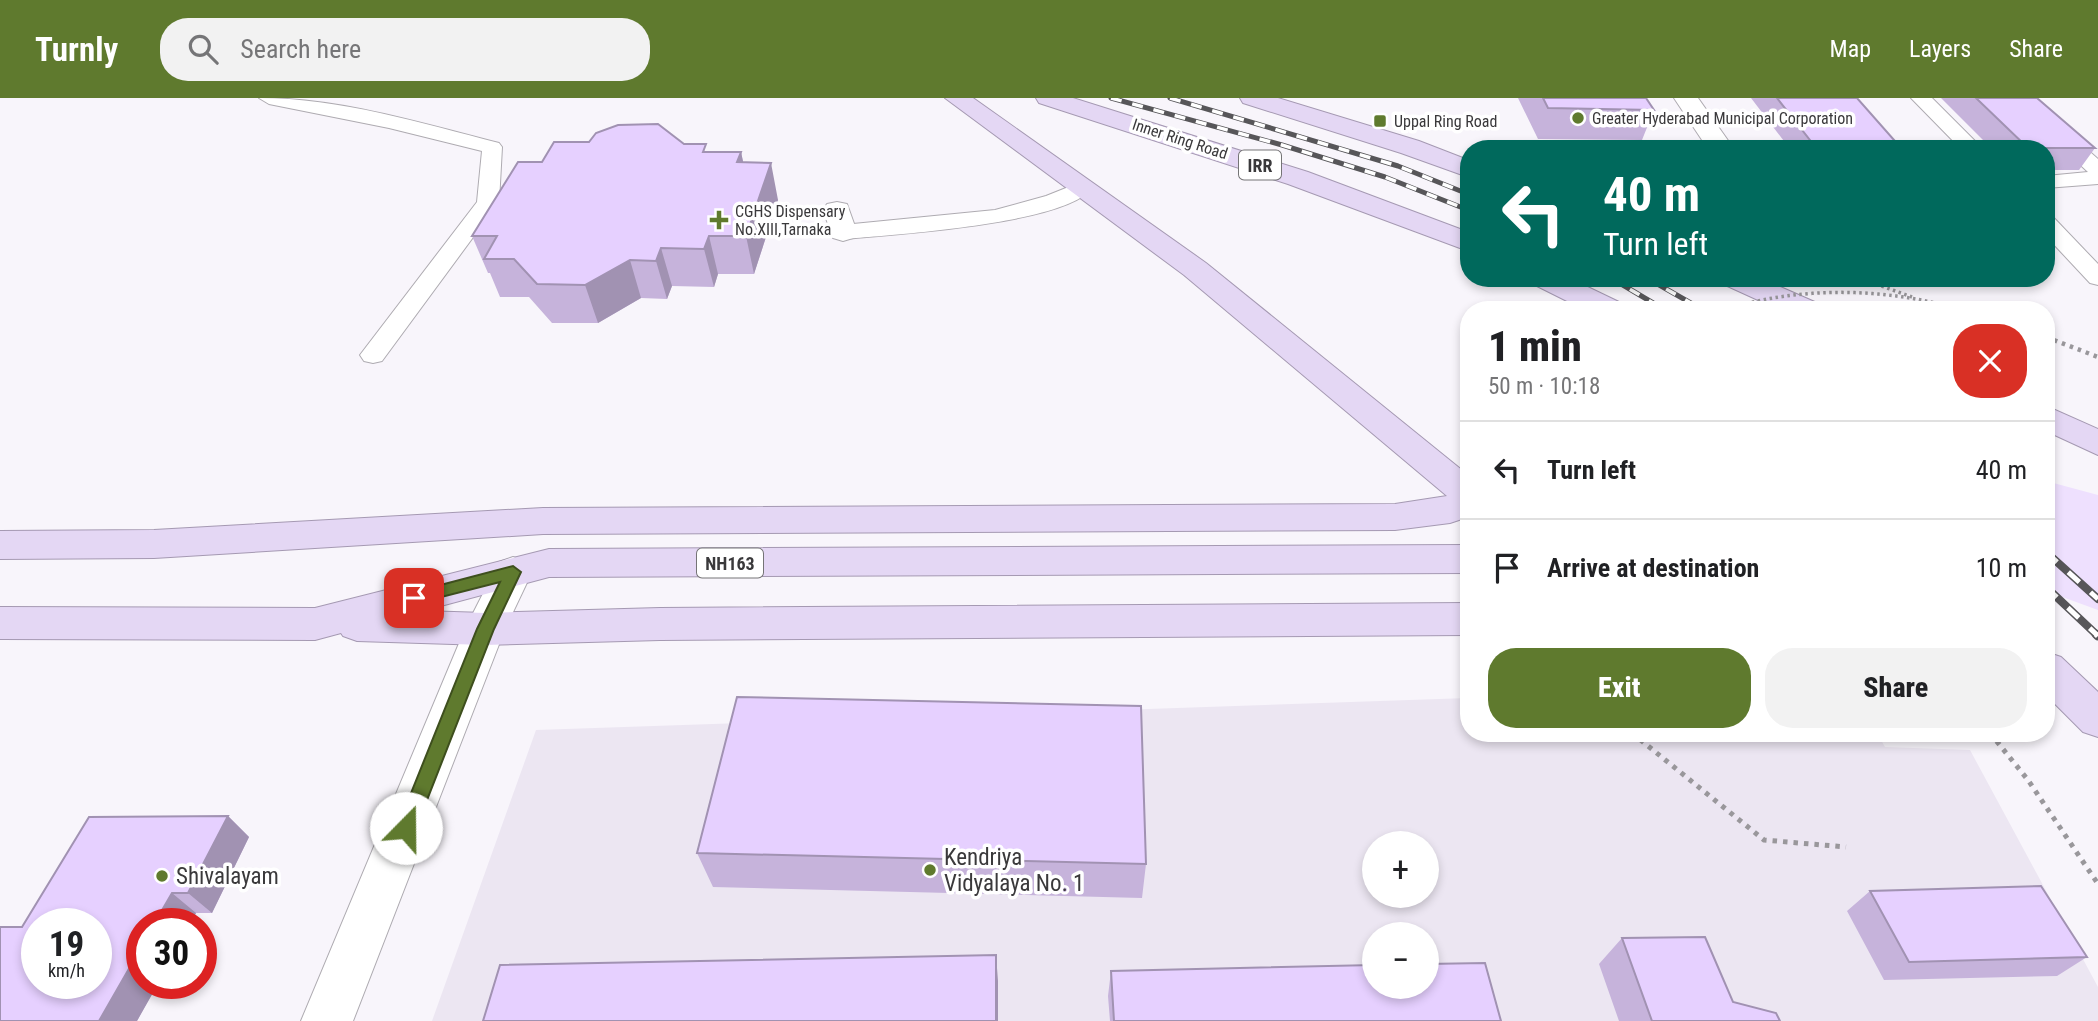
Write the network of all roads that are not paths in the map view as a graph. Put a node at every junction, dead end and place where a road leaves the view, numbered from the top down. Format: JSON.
{"nodes":[{"id":1,"x":269,"y":98,"type":"edge"},
{"id":2,"x":957,"y":98,"type":"edge"},
{"id":3,"x":1048,"y":98,"type":"edge"},
{"id":4,"x":1252,"y":98,"type":"edge"},
{"id":5,"x":1686,"y":98,"type":"edge"},
{"id":6,"x":1921,"y":98,"type":"edge"},
{"id":7,"x":2018,"y":98,"type":"edge"},
{"id":8,"x":1715,"y":140,"type":"edge"},
{"id":9,"x":1964,"y":140,"type":"edge"},
{"id":10,"x":1460,"y":166,"type":"edge"},
{"id":11,"x":2098,"y":170,"type":"edge"},
{"id":12,"x":2098,"y":178,"type":"edge"},
{"id":13,"x":2055,"y":181,"type":"edge"},
{"id":14,"x":1082,"y":188,"type":"junction"},
{"id":15,"x":840,"y":221,"type":"dead end"},
{"id":16,"x":2055,"y":233,"type":"edge"},
{"id":17,"x":1460,"y":239,"type":"edge"},
{"id":18,"x":2098,"y":278,"type":"edge"},
{"id":19,"x":1563,"y":287,"type":"edge"},
{"id":20,"x":1762,"y":287,"type":"edge"},
{"id":21,"x":1591,"y":301,"type":"edge"},
{"id":22,"x":1789,"y":301,"type":"edge"},
{"id":23,"x":373,"y":355,"type":"dead end"},
{"id":24,"x":2055,"y":414,"type":"edge"},
{"id":25,"x":2055,"y":422,"type":"edge"},
{"id":26,"x":2098,"y":426,"type":"edge"},
{"id":27,"x":2098,"y":443,"type":"edge"},
{"id":28,"x":1460,"y":487,"type":"edge"},
{"id":29,"x":1460,"y":505,"type":"edge"},
{"id":30,"x":0,"y":545,"type":"edge"},
{"id":31,"x":1460,"y":559,"type":"edge"},
{"id":32,"x":513,"y":572,"type":"junction"},
{"id":33,"x":1460,"y":619,"type":"edge"},
{"id":34,"x":0,"y":623,"type":"edge"},
{"id":35,"x":315,"y":624,"type":"junction"},
{"id":36,"x":485,"y":629,"type":"junction"},
{"id":37,"x":2055,"y":680,"type":"edge"},
{"id":38,"x":2074,"y":703,"type":"edge"},
{"id":39,"x":327,"y":1021,"type":"edge"}],
"edges":[{"from":1,"to":23,"type":"lane"},
{"from":2,"to":14,"type":"highway"},
{"from":3,"to":17,"type":"highway","name":"Inner Ring Road","number":"IRR"},
{"from":4,"to":10,"type":"highway"},
{"from":5,"to":8,"type":"street"},
{"from":6,"to":9,"type":"lane"},
{"from":7,"to":11,"type":"lane"},
{"from":12,"to":13,"type":"lane"},
{"from":14,"to":15,"type":"lane"},
{"from":14,"to":28,"type":"highway"},
{"from":16,"to":18,"type":"lane"},
{"from":19,"to":21,"type":"highway"},
{"from":20,"to":22,"type":"highway"},
{"from":24,"to":26,"type":"highway"},
{"from":25,"to":27,"type":"highway"},
{"from":29,"to":30,"type":"highway","number":"NH163"},
{"from":31,"to":32,"type":"highway","number":"NH163"},
{"from":32,"to":35,"type":"highway","number":"NH163"},
{"from":32,"to":36,"type":"street"},
{"from":33,"to":36,"type":"highway","number":"NH163"},
{"from":34,"to":35,"type":"highway","number":"NH163"},
{"from":35,"to":36,"type":"highway","number":"NH163"},
{"from":36,"to":39,"type":"street"},
{"from":37,"to":38,"type":"highway"}]}
